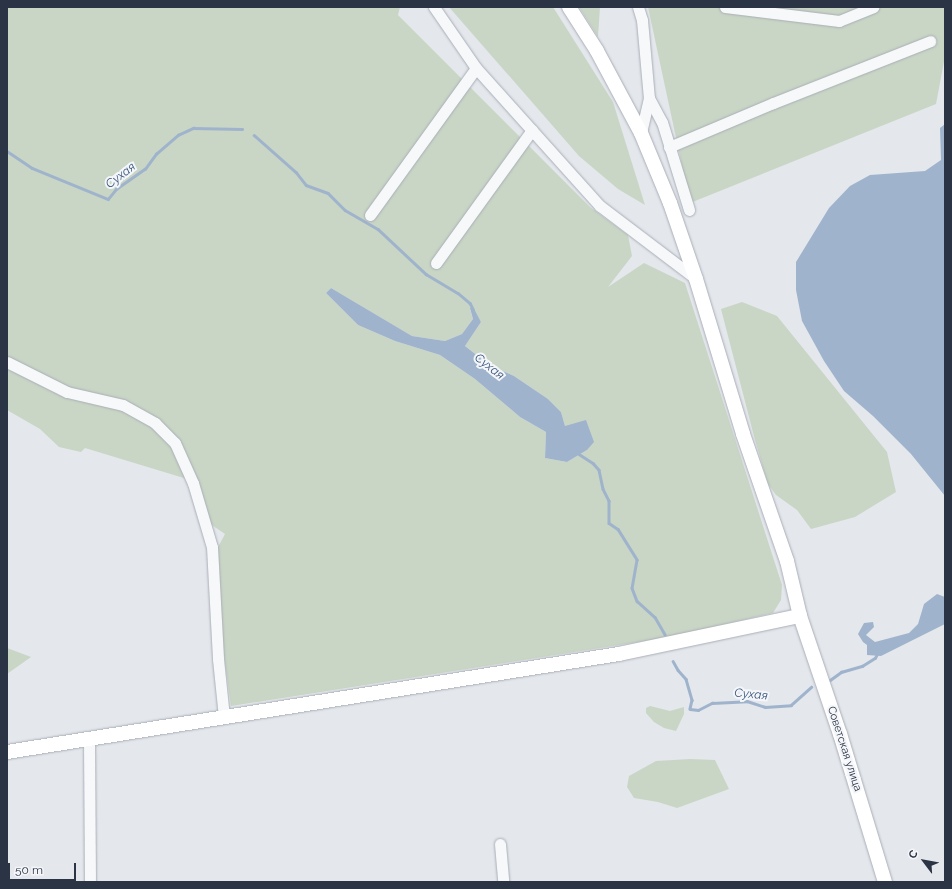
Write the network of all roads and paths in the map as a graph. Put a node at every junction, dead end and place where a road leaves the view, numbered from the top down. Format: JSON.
{"nodes":[{"id":1,"x":434,"y":7,"type":"edge"},
{"id":2,"x":569,"y":7,"type":"edge"},
{"id":3,"x":638,"y":7,"type":"edge"},
{"id":4,"x":725,"y":7,"type":"edge"},
{"id":5,"x":873,"y":7,"type":"edge"},
{"id":6,"x":930,"y":41,"type":"dead end"},
{"id":7,"x":476,"y":68,"type":"junction"},
{"id":8,"x":650,"y":98,"type":"junction"},
{"id":9,"x":532,"y":130,"type":"junction"},
{"id":10,"x":641,"y":133,"type":"junction"},
{"id":11,"x":669,"y":147,"type":"junction"},
{"id":12,"x":689,"y":210,"type":"dead end"},
{"id":13,"x":370,"y":215,"type":"dead end"},
{"id":14,"x":436,"y":263,"type":"dead end"},
{"id":15,"x":696,"y":279,"type":"junction"},
{"id":16,"x":7,"y":362,"type":"edge"},
{"id":17,"x":800,"y":616,"type":"junction"},
{"id":18,"x":224,"y":717,"type":"junction"},
{"id":19,"x":89,"y":740,"type":"junction"},
{"id":20,"x":7,"y":752,"type":"edge"},
{"id":21,"x":500,"y":844,"type":"dead end"},
{"id":22,"x":90,"y":882,"type":"edge"},
{"id":23,"x":503,"y":882,"type":"edge"},
{"id":24,"x":885,"y":882,"type":"edge"}],
"edges":[{"from":1,"to":7,"type":"street"},
{"from":2,"to":10,"type":"main road","name":"Советская улица"},
{"from":3,"to":8,"type":"street"},
{"from":4,"to":5,"type":"street"},
{"from":6,"to":11,"type":"street"},
{"from":7,"to":9,"type":"street"},
{"from":7,"to":13,"type":"street"},
{"from":8,"to":10,"type":"street"},
{"from":8,"to":11,"type":"street"},
{"from":9,"to":14,"type":"street"},
{"from":9,"to":15,"type":"street"},
{"from":10,"to":15,"type":"main road","name":"Советская улица"},
{"from":11,"to":12,"type":"street"},
{"from":15,"to":17,"type":"main road","name":"Советская улица"},
{"from":16,"to":18,"type":"street"},
{"from":17,"to":18,"type":"main road"},
{"from":17,"to":24,"type":"main road","name":"Советская улица"},
{"from":18,"to":19,"type":"main road"},
{"from":19,"to":20,"type":"main road"},
{"from":19,"to":22,"type":"street"},
{"from":21,"to":23,"type":"street"}]}
